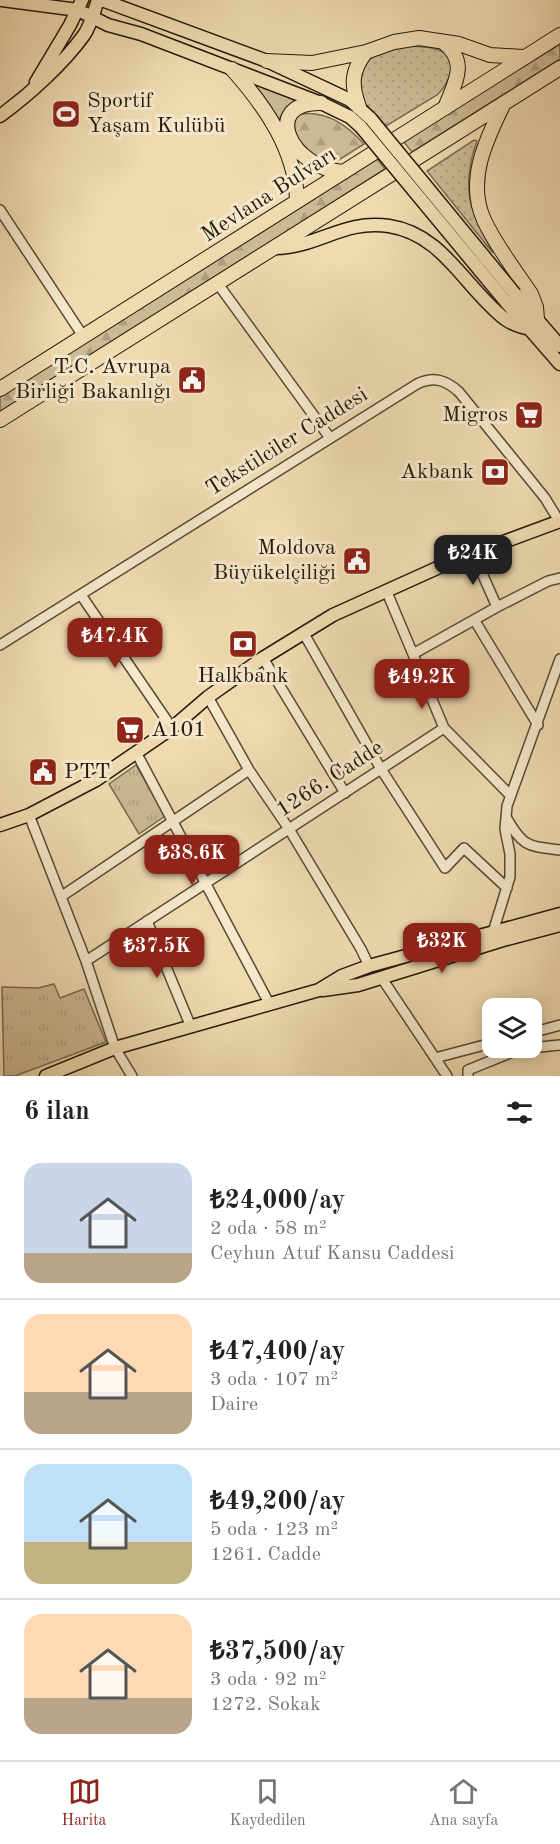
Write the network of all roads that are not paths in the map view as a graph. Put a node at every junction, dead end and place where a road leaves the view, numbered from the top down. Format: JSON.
{"nodes":[{"id":1,"x":2,"y":0,"type":"edge"},
{"id":2,"x":100,"y":0,"type":"edge"},
{"id":3,"x":132,"y":0,"type":"edge"},
{"id":4,"x":80,"y":5,"type":"edge"},
{"id":5,"x":93,"y":17,"type":"junction"},
{"id":6,"x":157,"y":20,"type":"junction"},
{"id":7,"x":560,"y":34,"type":"edge"},
{"id":8,"x":442,"y":40,"type":"junction"},
{"id":9,"x":366,"y":52,"type":"junction"},
{"id":10,"x":524,"y":57,"type":"junction"},
{"id":11,"x":267,"y":61,"type":"junction"},
{"id":12,"x":560,"y":68,"type":"edge"},
{"id":13,"x":232,"y":69,"type":"junction"},
{"id":14,"x":31,"y":91,"type":"junction"},
{"id":15,"x":321,"y":103,"type":"junction"},
{"id":16,"x":504,"y":103,"type":"junction"},
{"id":17,"x":359,"y":107,"type":"junction"},
{"id":18,"x":445,"y":108,"type":"junction"},
{"id":19,"x":0,"y":116,"type":"edge"},
{"id":20,"x":366,"y":123,"type":"junction"},
{"id":21,"x":344,"y":172,"type":"junction"},
{"id":22,"x":297,"y":201,"type":"junction"},
{"id":23,"x":0,"y":210,"type":"edge"},
{"id":24,"x":274,"y":248,"type":"junction"},
{"id":25,"x":218,"y":284,"type":"junction"},
{"id":26,"x":533,"y":324,"type":"junction"},
{"id":27,"x":83,"y":336,"type":"junction"},
{"id":28,"x":560,"y":346,"type":"edge"},
{"id":29,"x":560,"y":364,"type":"edge"},
{"id":30,"x":0,"y":389,"type":"edge"},
{"id":31,"x":0,"y":420,"type":"edge"},
{"id":32,"x":330,"y":438,"type":"junction"},
{"id":33,"x":560,"y":521,"type":"edge"},
{"id":34,"x":473,"y":554,"type":"junction"},
{"id":35,"x":560,"y":578,"type":"edge"},
{"id":36,"x":386,"y":590,"type":"junction"},
{"id":37,"x":81,"y":595,"type":"junction"},
{"id":38,"x":497,"y":607,"type":"junction"},
{"id":39,"x":474,"y":621,"type":"junction"},
{"id":40,"x":303,"y":632,"type":"junction"},
{"id":41,"x":0,"y":645,"type":"edge"},
{"id":42,"x":413,"y":654,"type":"junction"},
{"id":43,"x":263,"y":658,"type":"junction"},
{"id":44,"x":560,"y":659,"type":"edge"},
{"id":45,"x":208,"y":697,"type":"junction"},
{"id":46,"x":538,"y":725,"type":"junction"},
{"id":47,"x":172,"y":728,"type":"junction"},
{"id":48,"x":444,"y":728,"type":"junction"},
{"id":49,"x":137,"y":754,"type":"junction"},
{"id":50,"x":381,"y":768,"type":"junction"},
{"id":51,"x":249,"y":770,"type":"junction"},
{"id":52,"x":345,"y":792,"type":"junction"},
{"id":53,"x":510,"y":795,"type":"junction"},
{"id":54,"x":29,"y":815,"type":"junction"},
{"id":55,"x":506,"y":817,"type":"junction"},
{"id":56,"x":172,"y":820,"type":"junction"},
{"id":57,"x":0,"y":825,"type":"edge"},
{"id":58,"x":289,"y":829,"type":"junction"},
{"id":59,"x":560,"y":850,"type":"edge"},
{"id":60,"x":206,"y":883,"type":"junction"},
{"id":61,"x":507,"y":888,"type":"junction"},
{"id":62,"x":62,"y":897,"type":"junction"},
{"id":63,"x":560,"y":914,"type":"edge"},
{"id":64,"x":147,"y":921,"type":"junction"},
{"id":65,"x":560,"y":926,"type":"edge"},
{"id":66,"x":493,"y":932,"type":"junction"},
{"id":67,"x":86,"y":961,"type":"junction"},
{"id":68,"x":369,"y":966,"type":"junction"},
{"id":69,"x":381,"y":977,"type":"junction"},
{"id":70,"x":319,"y":990,"type":"junction"},
{"id":71,"x":270,"y":1005,"type":"junction"},
{"id":72,"x":560,"y":1025,"type":"edge"},
{"id":73,"x":191,"y":1027,"type":"junction"},
{"id":74,"x":546,"y":1029,"type":"junction"},
{"id":75,"x":542,"y":1030,"type":"edge"},
{"id":76,"x":560,"y":1045,"type":"edge"},
{"id":77,"x":482,"y":1046,"type":"edge"},
{"id":78,"x":115,"y":1048,"type":"junction"},
{"id":79,"x":435,"y":1058,"type":"junction"},
{"id":80,"x":46,"y":1076,"type":"edge"},
{"id":81,"x":132,"y":1076,"type":"edge"},
{"id":82,"x":447,"y":1076,"type":"edge"},
{"id":83,"x":468,"y":1076,"type":"edge"}],
"edges":[{"from":1,"to":4,"type":"main road"},
{"from":2,"to":5,"type":"main road"},
{"from":2,"to":6,"type":"main road"},
{"from":3,"to":6,"type":"main road"},
{"from":4,"to":5,"type":"main road"},
{"from":4,"to":14,"type":"main road"},
{"from":5,"to":13,"type":"main road"},
{"from":5,"to":14,"type":"main road"},
{"from":6,"to":11,"type":"main road"},
{"from":7,"to":10,"type":"highway","name":"Mevlana Bulvarı"},
{"from":8,"to":9,"type":"highway"},
{"from":8,"to":10,"type":"highway"},
{"from":8,"to":18,"type":"highway"},
{"from":9,"to":11,"type":"highway"},
{"from":9,"to":17,"type":"highway"},
{"from":10,"to":18,"type":"highway","name":"Mevlana Bulvarı"},
{"from":11,"to":17,"type":"main road"},
{"from":12,"to":16,"type":"highway","name":"Mevlana Bulvarı"},
{"from":13,"to":15,"type":"main road"},
{"from":13,"to":22,"type":"highway"},
{"from":14,"to":19,"type":"main road"},
{"from":15,"to":20,"type":"main road"},
{"from":15,"to":21,"type":"highway"},
{"from":16,"to":24,"type":"highway","name":"Mevlana Bulvarı"},
{"from":16,"to":26,"type":"highway"},
{"from":17,"to":20,"type":"main road"},
{"from":18,"to":21,"type":"highway","name":"Mevlana Bulvarı"},
{"from":20,"to":26,"type":"main road","bridge":true},
{"from":21,"to":22,"type":"highway","name":"Mevlana Bulvarı"},
{"from":22,"to":27,"type":"highway","name":"Mevlana Bulvarı"},
{"from":23,"to":27,"type":"street"},
{"from":24,"to":25,"type":"highway","name":"Mevlana Bulvarı"},
{"from":24,"to":26,"type":"main road"},
{"from":25,"to":31,"type":"highway","name":"Mevlana Bulvarı"},
{"from":25,"to":32,"type":"street"},
{"from":26,"to":28,"type":"main road"},
{"from":26,"to":29,"type":"main road"},
{"from":27,"to":30,"type":"highway","name":"Mevlana Bulvarı"},
{"from":32,"to":33,"type":"street","name":"Tekstilciler Caddesi"},
{"from":32,"to":37,"type":"street","name":"Tekstilciler Caddesi"},
{"from":33,"to":34,"type":"main road"},
{"from":34,"to":36,"type":"main road"},
{"from":34,"to":38,"type":"street"},
{"from":35,"to":38,"type":"street"},
{"from":36,"to":40,"type":"main road"},
{"from":36,"to":42,"type":"street"},
{"from":37,"to":41,"type":"street","name":"Tekstilciler Caddesi"},
{"from":37,"to":47,"type":"street"},
{"from":38,"to":39,"type":"street"},
{"from":39,"to":42,"type":"street"},
{"from":39,"to":46,"type":"street"},
{"from":40,"to":43,"type":"main road"},
{"from":40,"to":50,"type":"street"},
{"from":42,"to":48,"type":"street"},
{"from":43,"to":45,"type":"main road"},
{"from":43,"to":52,"type":"street"},
{"from":44,"to":46,"type":"street"},
{"from":45,"to":47,"type":"main road"},
{"from":45,"to":51,"type":"street"},
{"from":46,"to":53,"type":"street"},
{"from":47,"to":49,"type":"main road"},
{"from":48,"to":50,"type":"street","name":"1266. Cadde"},
{"from":48,"to":53,"type":"street"},
{"from":49,"to":54,"type":"main road"},
{"from":49,"to":56,"type":"street"},
{"from":50,"to":52,"type":"street","name":"1266. Cadde"},
{"from":50,"to":61,"type":"street"},
{"from":51,"to":56,"type":"street"},
{"from":51,"to":58,"type":"street"},
{"from":52,"to":58,"type":"street","name":"1266. Cadde"},
{"from":53,"to":55,"type":"street"},
{"from":54,"to":57,"type":"main road"},
{"from":54,"to":62,"type":"street"},
{"from":55,"to":59,"type":"street"},
{"from":55,"to":61,"type":"street"},
{"from":56,"to":60,"type":"street"},
{"from":56,"to":62,"type":"street"},
{"from":58,"to":60,"type":"street","name":"1266. Cadde"},
{"from":58,"to":68,"type":"street"},
{"from":60,"to":64,"type":"street","name":"1266. Cadde"},
{"from":60,"to":71,"type":"street"},
{"from":61,"to":66,"type":"street"},
{"from":62,"to":67,"type":"street"},
{"from":63,"to":66,"type":"main road"},
{"from":64,"to":67,"type":"street","name":"1266. Cadde"},
{"from":64,"to":73,"type":"street"},
{"from":65,"to":69,"type":"main road"},
{"from":66,"to":68,"type":"main road"},
{"from":67,"to":78,"type":"street"},
{"from":68,"to":69,"type":"main road"},
{"from":68,"to":70,"type":"main road"},
{"from":69,"to":70,"type":"main road"},
{"from":69,"to":79,"type":"street"},
{"from":70,"to":71,"type":"main road"},
{"from":71,"to":73,"type":"main road"},
{"from":72,"to":74,"type":"street"},
{"from":73,"to":78,"type":"main road"},
{"from":74,"to":75,"type":"street"},
{"from":74,"to":76,"type":"street"},
{"from":76,"to":83,"type":"street"},
{"from":77,"to":79,"type":"street"},
{"from":78,"to":80,"type":"main road"},
{"from":78,"to":81,"type":"street"},
{"from":79,"to":82,"type":"street"}]}
